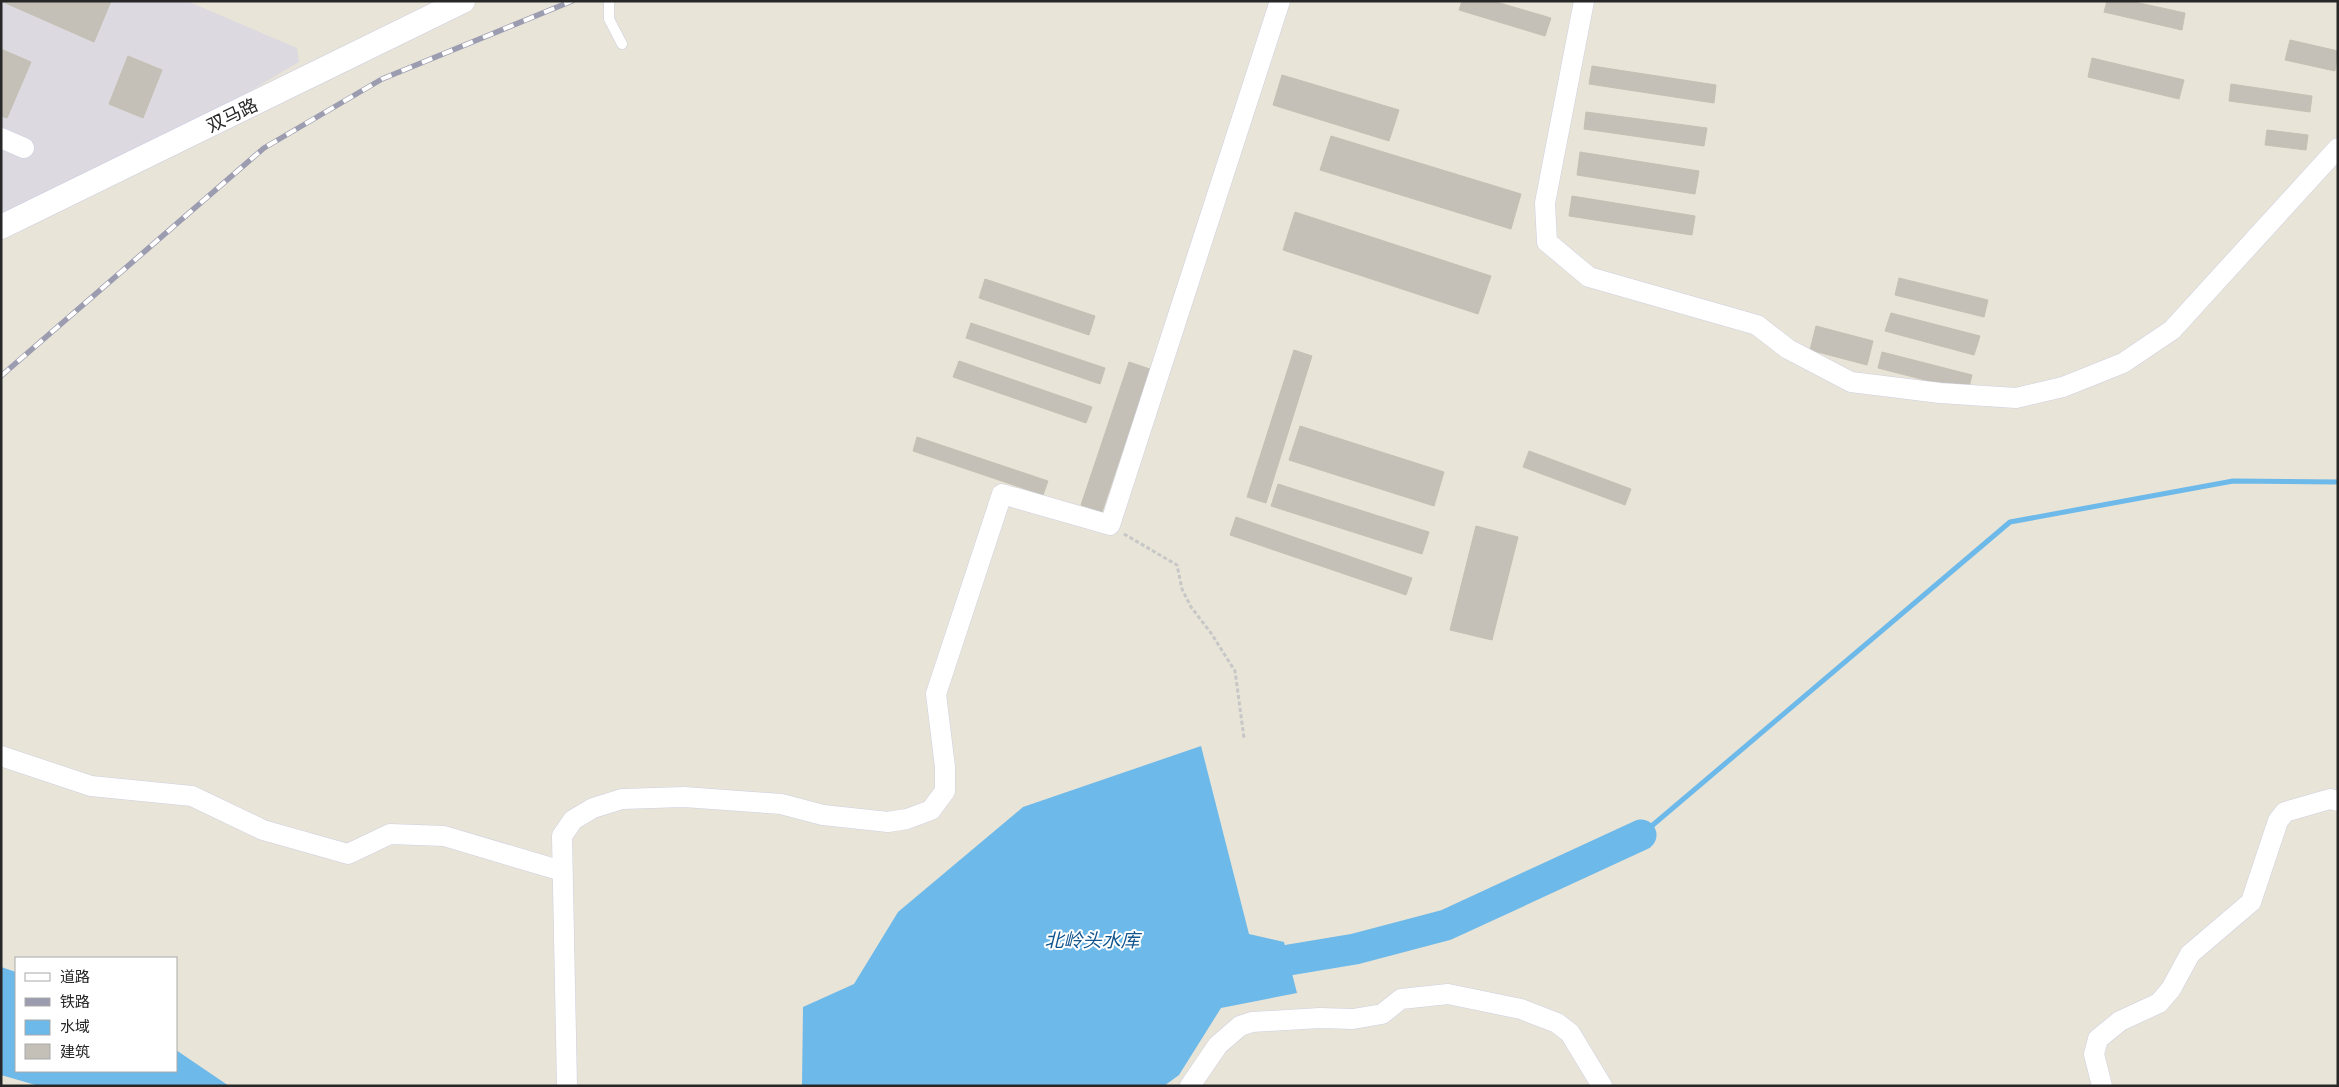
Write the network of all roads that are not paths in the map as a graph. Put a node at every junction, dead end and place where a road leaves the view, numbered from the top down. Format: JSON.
{"nodes":[{"id":1,"x":463,"y":1,"type":"edge"},
{"id":2,"x":610,"y":1,"type":"edge"},
{"id":3,"x":1280,"y":1,"type":"edge"},
{"id":4,"x":1584,"y":1,"type":"edge"},
{"id":5,"x":622,"y":44,"type":"dead end"},
{"id":6,"x":1,"y":138,"type":"edge"},
{"id":7,"x":24,"y":148,"type":"dead end"},
{"id":8,"x":2338,"y":148,"type":"edge"},
{"id":9,"x":1,"y":227,"type":"edge"},
{"id":10,"x":1,"y":756,"type":"edge"},
{"id":11,"x":2338,"y":801,"type":"edge"},
{"id":12,"x":562,"y":871,"type":"junction"},
{"id":13,"x":566,"y":1086,"type":"edge"},
{"id":14,"x":1190,"y":1086,"type":"edge"},
{"id":15,"x":1602,"y":1086,"type":"edge"},
{"id":16,"x":2102,"y":1086,"type":"edge"}],
"edges":[{"from":1,"to":9,"type":"street","name":"双马路"},
{"from":2,"to":5,"type":"lane"},
{"from":3,"to":12,"type":"street"},
{"from":4,"to":8,"type":"street"},
{"from":6,"to":7,"type":"street"},
{"from":10,"to":12,"type":"street"},
{"from":11,"to":16,"type":"street"},
{"from":12,"to":13,"type":"street"},
{"from":14,"to":15,"type":"street"}]}
